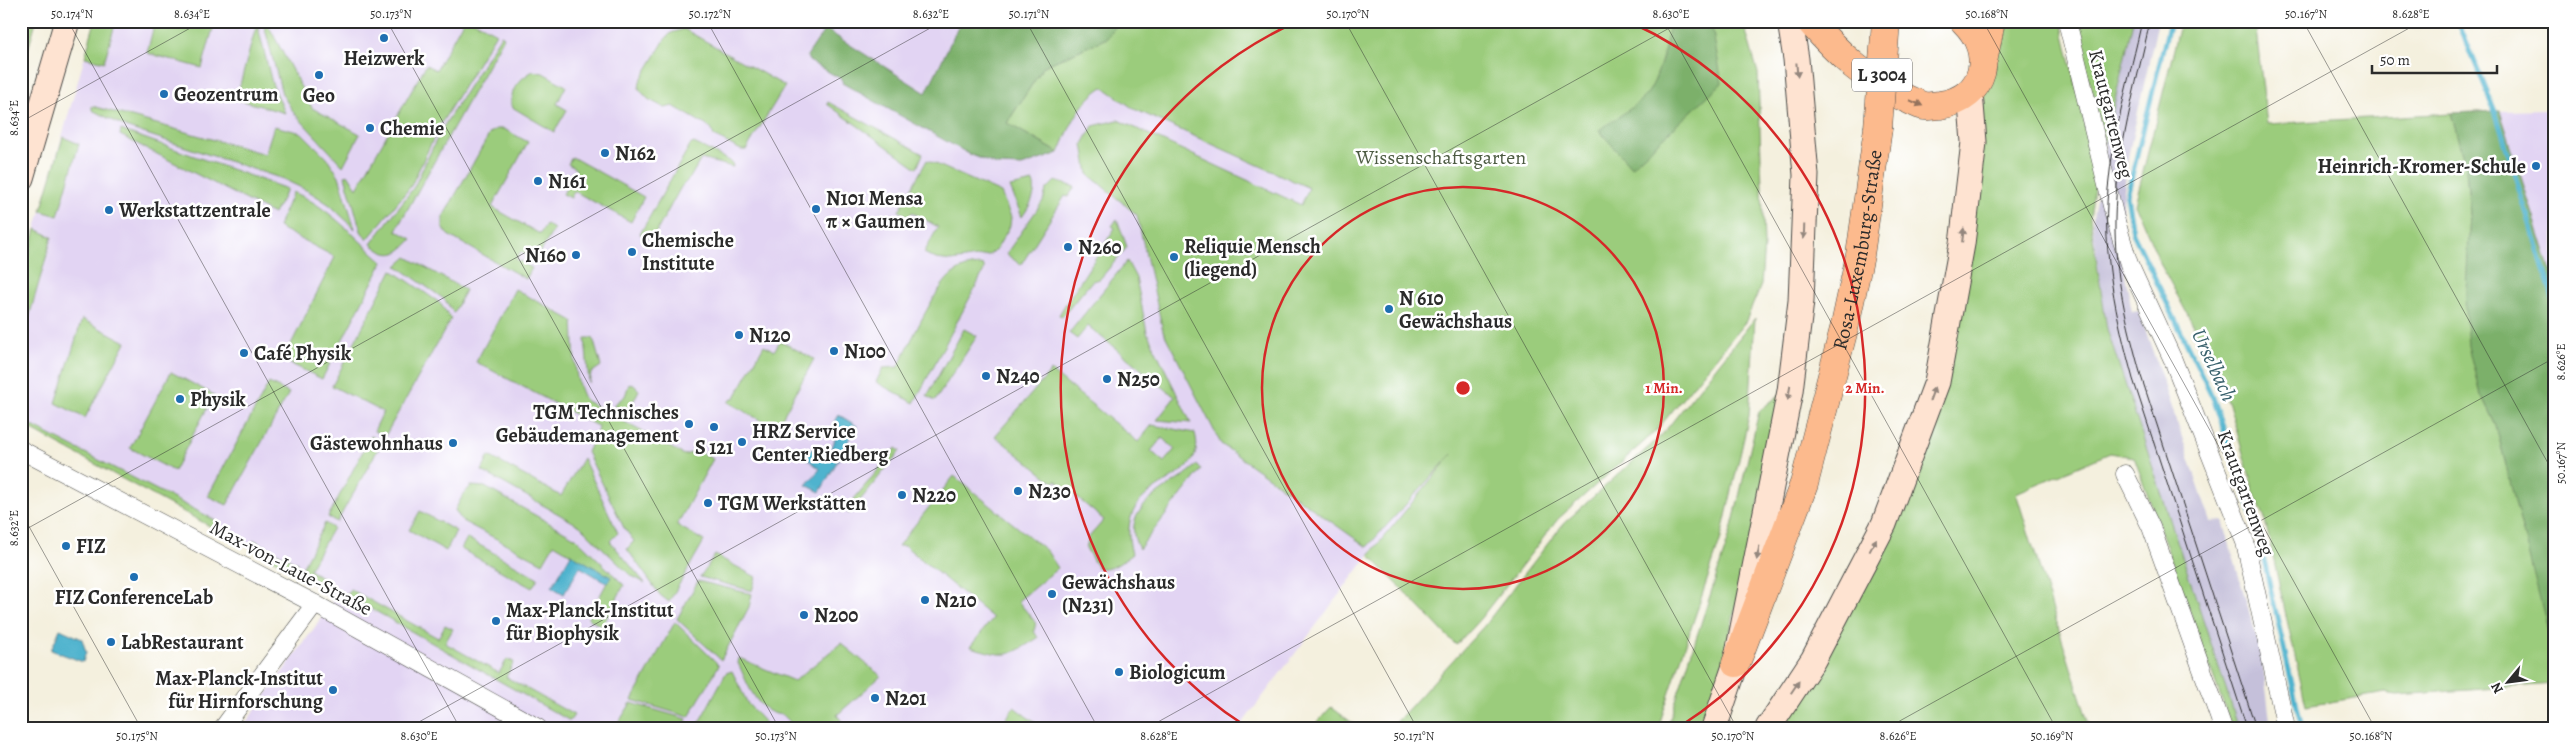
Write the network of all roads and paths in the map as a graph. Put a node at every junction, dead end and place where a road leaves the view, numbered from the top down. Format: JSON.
{"nodes":[{"id":1,"x":67,"y":21,"type":"edge"},
{"id":2,"x":1790,"y":21,"type":"edge"},
{"id":3,"x":1810,"y":21,"type":"edge"},
{"id":4,"x":1886,"y":21,"type":"edge"},
{"id":5,"x":1964,"y":21,"type":"edge"},
{"id":6,"x":1991,"y":21,"type":"edge"},
{"id":7,"x":2067,"y":21,"type":"edge"},
{"id":8,"x":1984,"y":57,"type":"junction"},
{"id":9,"x":1970,"y":92,"type":"junction"},
{"id":10,"x":21,"y":178,"type":"edge"},
{"id":11,"x":21,"y":450,"type":"edge"},
{"id":12,"x":2125,"y":474,"type":"dead end"},
{"id":13,"x":315,"y":604,"type":"junction"},
{"id":14,"x":1736,"y":663,"type":"junction"},
{"id":15,"x":223,"y":728,"type":"edge"},
{"id":16,"x":538,"y":728,"type":"edge"},
{"id":17,"x":1714,"y":728,"type":"edge"},
{"id":18,"x":1768,"y":728,"type":"edge"},
{"id":19,"x":2223,"y":728,"type":"edge"},
{"id":20,"x":2286,"y":728,"type":"edge"}],
"edges":[{"from":1,"to":10,"type":"main road"},
{"from":2,"to":14,"type":"main road","one_way":true},
{"from":3,"to":9,"type":"main road","one_way":true},
{"from":4,"to":14,"type":"main road","name":"Rosa-Luxemburg-Straße","number":"L 3004","bridge":true},
{"from":5,"to":8,"type":"main road"},
{"from":6,"to":8,"type":"main road"},
{"from":7,"to":20,"type":"street","name":"Krautgartenweg"},
{"from":8,"to":9,"type":"main road"},
{"from":18,"to":9,"type":"main road","one_way":true},
{"from":11,"to":13,"type":"street","name":"Max-von-Laue-Straße"},
{"from":12,"to":19,"type":"street"},
{"from":13,"to":15,"type":"street"},
{"from":13,"to":16,"type":"street","name":"Max-von-Laue-Straße"},
{"from":14,"to":17,"type":"main road","name":"Rosa-Luxemburg-Straße","number":"L 3004"}]}
